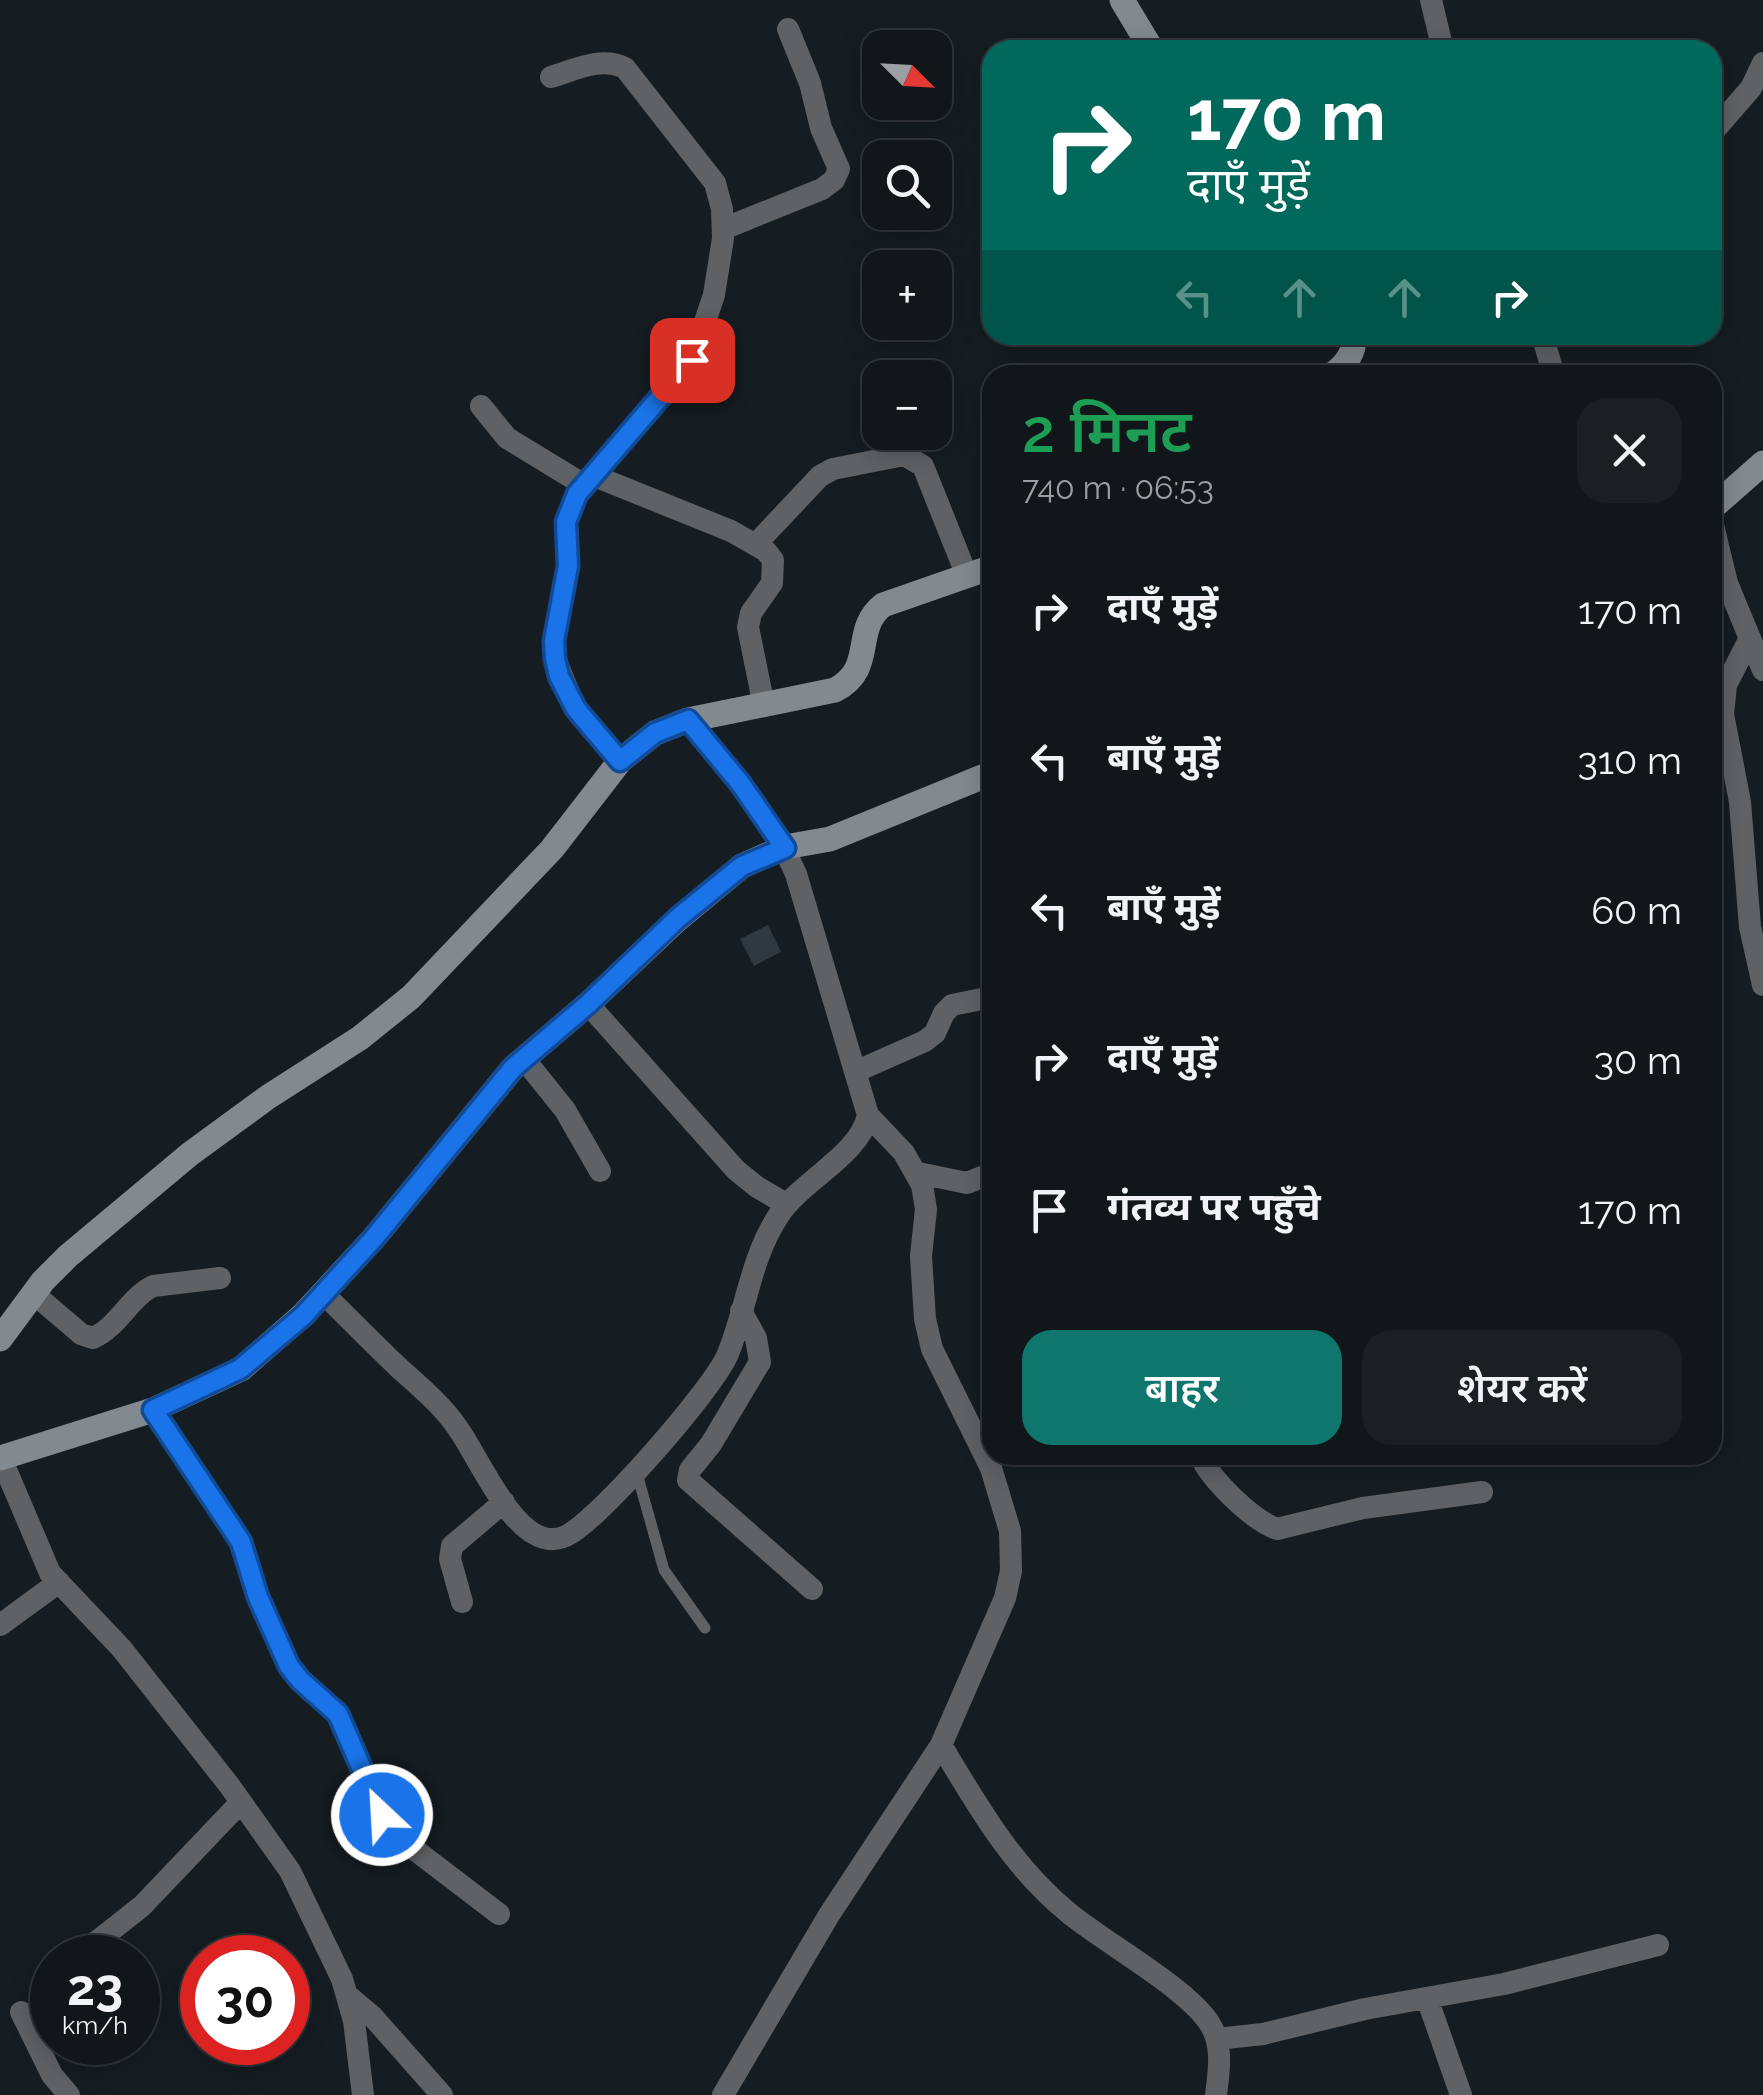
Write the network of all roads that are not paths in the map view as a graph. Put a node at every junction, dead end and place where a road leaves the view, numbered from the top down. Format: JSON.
{"nodes":[{"id":1,"x":1122,"y":0,"type":"edge"},
{"id":2,"x":1431,"y":0,"type":"edge"},
{"id":3,"x":788,"y":29,"type":"dead end"},
{"id":4,"x":1146,"y":40,"type":"edge"},
{"id":5,"x":1441,"y":40,"type":"edge"},
{"id":6,"x":1763,"y":63,"type":"edge"},
{"id":7,"x":550,"y":77,"type":"dead end"},
{"id":8,"x":1722,"y":121,"type":"edge"},
{"id":9,"x":723,"y":230,"type":"junction"},
{"id":10,"x":481,"y":406,"type":"dead end"},
{"id":11,"x":1763,"y":464,"type":"edge"},
{"id":12,"x":588,"y":480,"type":"junction"},
{"id":13,"x":1722,"y":499,"type":"edge"},
{"id":14,"x":756,"y":544,"type":"junction"},
{"id":15,"x":1722,"y":562,"type":"edge"},
{"id":16,"x":982,"y":571,"type":"edge"},
{"id":17,"x":967,"y":576,"type":"junction"},
{"id":18,"x":1750,"y":638,"type":"junction"},
{"id":19,"x":1763,"y":670,"type":"edge"},
{"id":20,"x":764,"y":706,"type":"junction"},
{"id":21,"x":688,"y":720,"type":"junction"},
{"id":22,"x":620,"y":761,"type":"junction"},
{"id":23,"x":982,"y":777,"type":"edge"},
{"id":24,"x":785,"y":848,"type":"junction"},
{"id":25,"x":1763,"y":985,"type":"edge"},
{"id":26,"x":982,"y":999,"type":"edge"},
{"id":27,"x":588,"y":1004,"type":"junction"},
{"id":28,"x":524,"y":1059,"type":"junction"},
{"id":29,"x":857,"y":1071,"type":"junction"},
{"id":30,"x":868,"y":1115,"type":"junction"},
{"id":31,"x":600,"y":1171,"type":"dead end"},
{"id":32,"x":918,"y":1173,"type":"junction"},
{"id":33,"x":982,"y":1180,"type":"edge"},
{"id":34,"x":786,"y":1204,"type":"junction"},
{"id":35,"x":220,"y":1278,"type":"dead end"},
{"id":36,"x":34,"y":1293,"type":"junction"},
{"id":37,"x":323,"y":1293,"type":"junction"},
{"id":38,"x":741,"y":1311,"type":"junction"},
{"id":39,"x":0,"y":1340,"type":"edge"},
{"id":40,"x":153,"y":1410,"type":"junction"},
{"id":41,"x":982,"y":1450,"type":"edge"},
{"id":42,"x":0,"y":1458,"type":"edge"},
{"id":43,"x":990,"y":1465,"type":"edge"},
{"id":44,"x":1207,"y":1465,"type":"edge"},
{"id":45,"x":636,"y":1470,"type":"junction"},
{"id":46,"x":1482,"y":1492,"type":"dead end"},
{"id":47,"x":504,"y":1502,"type":"junction"},
{"id":48,"x":58,"y":1582,"type":"junction"},
{"id":49,"x":812,"y":1590,"type":"dead end"},
{"id":50,"x":462,"y":1602,"type":"dead end"},
{"id":51,"x":0,"y":1624,"type":"edge"},
{"id":52,"x":705,"y":1628,"type":"dead end"},
{"id":53,"x":941,"y":1745,"type":"junction"},
{"id":54,"x":241,"y":1802,"type":"junction"},
{"id":55,"x":499,"y":1914,"type":"dead end"},
{"id":56,"x":105,"y":1935,"type":"edge"},
{"id":57,"x":1658,"y":1945,"type":"dead end"},
{"id":58,"x":347,"y":1995,"type":"junction"},
{"id":59,"x":1427,"y":1998,"type":"junction"},
{"id":60,"x":20,"y":2012,"type":"dead end"},
{"id":61,"x":1217,"y":2039,"type":"junction"},
{"id":62,"x":69,"y":2095,"type":"edge"},
{"id":63,"x":363,"y":2095,"type":"edge"},
{"id":64,"x":442,"y":2095,"type":"edge"},
{"id":65,"x":723,"y":2095,"type":"edge"},
{"id":66,"x":1216,"y":2095,"type":"edge"},
{"id":67,"x":1461,"y":2095,"type":"edge"}],
"edges":[{"from":1,"to":4,"type":"street"},
{"from":2,"to":5,"type":"street"},
{"from":3,"to":9,"type":"street"},
{"from":6,"to":8,"type":"street"},
{"from":7,"to":9,"type":"street"},
{"from":9,"to":12,"type":"street"},
{"from":10,"to":12,"type":"street"},
{"from":11,"to":13,"type":"street"},
{"from":12,"to":14,"type":"street"},
{"from":12,"to":22,"type":"street"},
{"from":14,"to":17,"type":"street"},
{"from":14,"to":20,"type":"street"},
{"from":15,"to":18,"type":"street"},
{"from":16,"to":17,"type":"street"},
{"from":17,"to":20,"type":"street"},
{"from":18,"to":19,"type":"street"},
{"from":18,"to":25,"type":"street"},
{"from":20,"to":21,"type":"street"},
{"from":21,"to":22,"type":"street"},
{"from":21,"to":24,"type":"street"},
{"from":22,"to":36,"type":"street"},
{"from":23,"to":24,"type":"street"},
{"from":24,"to":27,"type":"street"},
{"from":24,"to":29,"type":"street"},
{"from":26,"to":29,"type":"street"},
{"from":27,"to":28,"type":"street"},
{"from":27,"to":34,"type":"street"},
{"from":28,"to":31,"type":"street"},
{"from":28,"to":37,"type":"street"},
{"from":29,"to":30,"type":"street"},
{"from":30,"to":32,"type":"street"},
{"from":30,"to":34,"type":"street"},
{"from":32,"to":33,"type":"street"},
{"from":32,"to":41,"type":"street"},
{"from":34,"to":38,"type":"street"},
{"from":35,"to":36,"type":"street"},
{"from":36,"to":39,"type":"street"},
{"from":37,"to":40,"type":"street"},
{"from":37,"to":47,"type":"street"},
{"from":38,"to":45,"type":"street"},
{"from":38,"to":49,"type":"street"},
{"from":40,"to":42,"type":"street"},
{"from":40,"to":55,"type":"street"},
{"from":42,"to":48,"type":"street"},
{"from":43,"to":53,"type":"street"},
{"from":44,"to":46,"type":"street"},
{"from":45,"to":47,"type":"street"},
{"from":45,"to":52,"type":"lane"},
{"from":47,"to":50,"type":"street"},
{"from":48,"to":51,"type":"street"},
{"from":48,"to":54,"type":"street"},
{"from":53,"to":61,"type":"street"},
{"from":53,"to":65,"type":"street"},
{"from":54,"to":56,"type":"street"},
{"from":54,"to":58,"type":"street"},
{"from":57,"to":59,"type":"street"},
{"from":58,"to":63,"type":"street"},
{"from":58,"to":64,"type":"street"},
{"from":59,"to":61,"type":"street"},
{"from":59,"to":67,"type":"street"},
{"from":60,"to":62,"type":"street"},
{"from":61,"to":66,"type":"street"}]}
